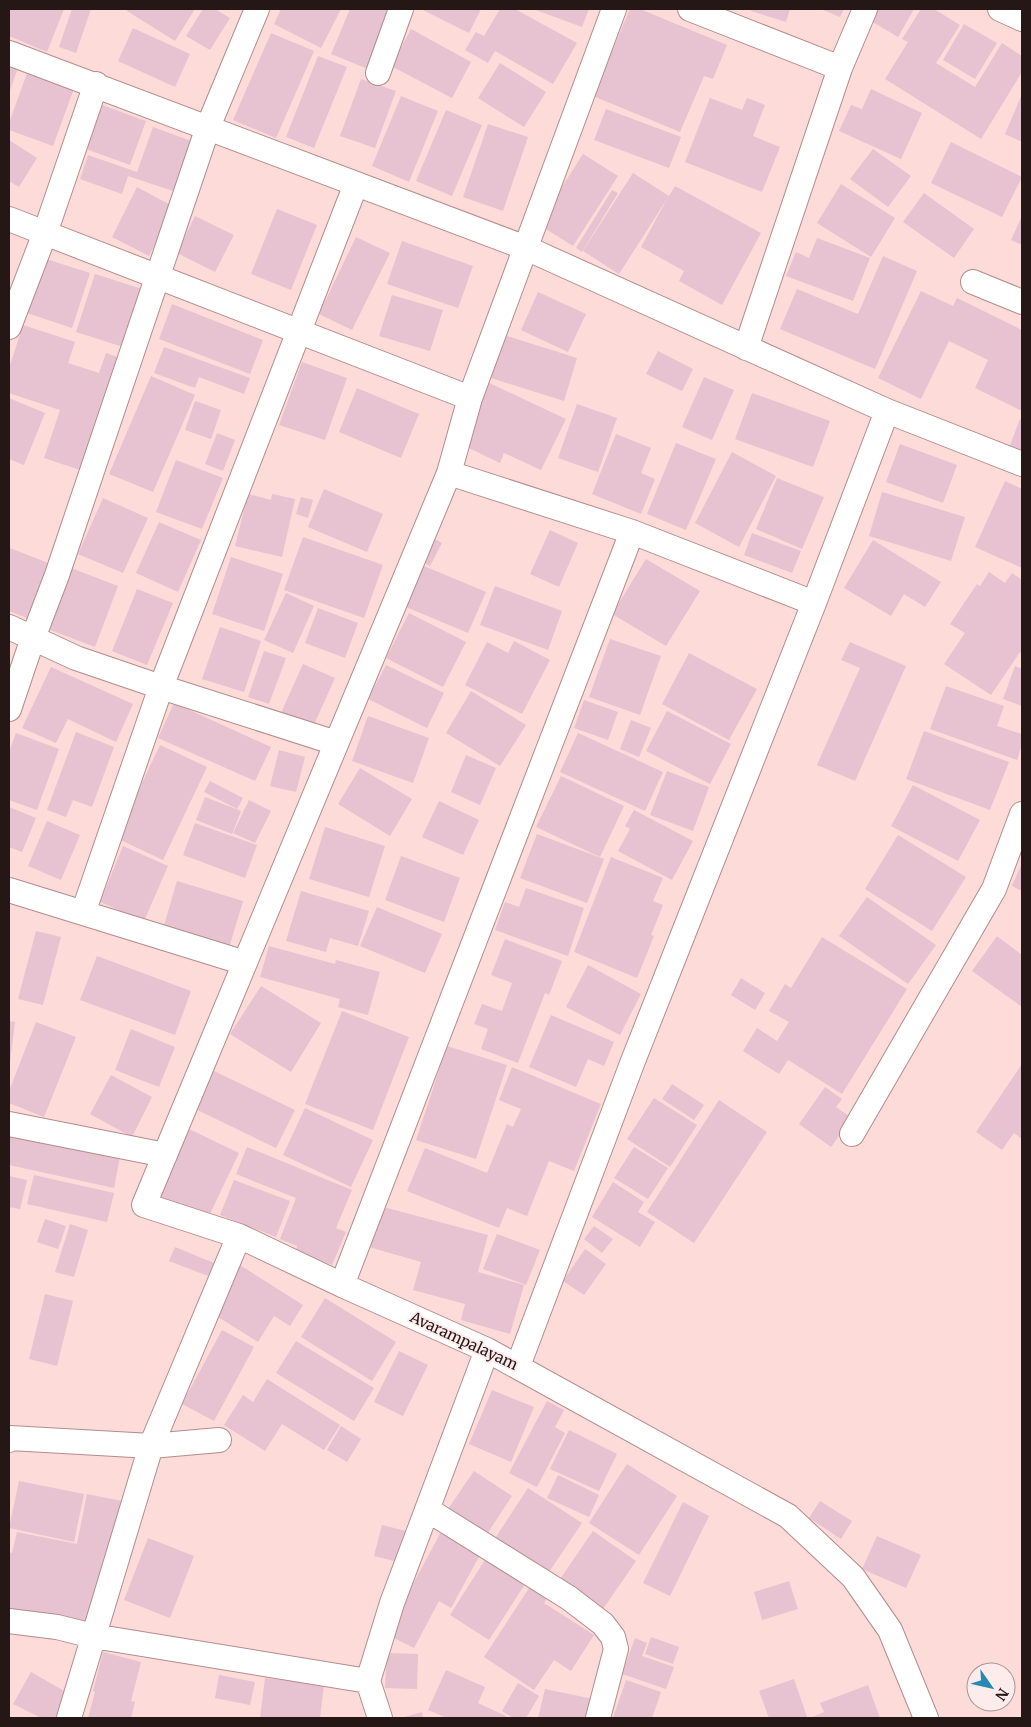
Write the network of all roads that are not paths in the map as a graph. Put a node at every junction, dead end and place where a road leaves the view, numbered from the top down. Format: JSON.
{"nodes":[{"id":1,"x":257,"y":9,"type":"edge"},
{"id":2,"x":401,"y":9,"type":"edge"},
{"id":3,"x":614,"y":9,"type":"edge"},
{"id":4,"x":690,"y":9,"type":"edge"},
{"id":5,"x":865,"y":9,"type":"edge"},
{"id":6,"x":1000,"y":9,"type":"edge"},
{"id":7,"x":1022,"y":19,"type":"edge"},
{"id":8,"x":9,"y":53,"type":"edge"},
{"id":9,"x":840,"y":68,"type":"junction"},
{"id":10,"x":378,"y":73,"type":"dead end"},
{"id":11,"x":96,"y":84,"type":"junction"},
{"id":12,"x":208,"y":127,"type":"junction"},
{"id":13,"x":356,"y":184,"type":"junction"},
{"id":14,"x":9,"y":219,"type":"edge"},
{"id":15,"x":45,"y":233,"type":"junction"},
{"id":16,"x":526,"y":248,"type":"junction"},
{"id":17,"x":157,"y":275,"type":"junction"},
{"id":18,"x":973,"y":282,"type":"dead end"},
{"id":19,"x":1022,"y":302,"type":"edge"},
{"id":20,"x":9,"y":327,"type":"edge"},
{"id":21,"x":300,"y":332,"type":"junction"},
{"id":22,"x":746,"y":348,"type":"junction"},
{"id":23,"x":470,"y":398,"type":"junction"},
{"id":24,"x":887,"y":411,"type":"junction"},
{"id":25,"x":1022,"y":464,"type":"edge"},
{"id":26,"x":449,"y":473,"type":"junction"},
{"id":27,"x":632,"y":532,"type":"junction"},
{"id":28,"x":814,"y":603,"type":"junction"},
{"id":29,"x":9,"y":627,"type":"edge"},
{"id":30,"x":33,"y":638,"type":"junction"},
{"id":31,"x":160,"y":687,"type":"junction"},
{"id":32,"x":9,"y":709,"type":"edge"},
{"id":33,"x":336,"y":743,"type":"junction"},
{"id":34,"x":1022,"y":814,"type":"edge"},
{"id":35,"x":9,"y":890,"type":"edge"},
{"id":36,"x":83,"y":913,"type":"junction"},
{"id":37,"x":245,"y":963,"type":"junction"},
{"id":38,"x":9,"y":1124,"type":"edge"},
{"id":39,"x":852,"y":1134,"type":"dead end"},
{"id":40,"x":165,"y":1155,"type":"junction"},
{"id":41,"x":239,"y":1236,"type":"junction"},
{"id":42,"x":342,"y":1285,"type":"junction"},
{"id":43,"x":486,"y":1350,"type":"junction"},
{"id":44,"x":518,"y":1366,"type":"junction"},
{"id":45,"x":9,"y":1438,"type":"edge"},
{"id":46,"x":219,"y":1440,"type":"dead end"},
{"id":47,"x":151,"y":1446,"type":"junction"},
{"id":48,"x":428,"y":1510,"type":"junction"},
{"id":49,"x":9,"y":1621,"type":"edge"},
{"id":50,"x":93,"y":1636,"type":"junction"},
{"id":51,"x":368,"y":1681,"type":"junction"},
{"id":52,"x":69,"y":1718,"type":"edge"},
{"id":53,"x":380,"y":1718,"type":"edge"},
{"id":54,"x":598,"y":1718,"type":"edge"},
{"id":55,"x":926,"y":1718,"type":"edge"}],
"edges":[{"from":1,"to":12,"type":"street"},
{"from":2,"to":10,"type":"street"},
{"from":3,"to":16,"type":"street"},
{"from":4,"to":9,"type":"street"},
{"from":5,"to":9,"type":"street"},
{"from":6,"to":7,"type":"street"},
{"from":8,"to":11,"type":"street"},
{"from":9,"to":22,"type":"street"},
{"from":11,"to":12,"type":"street"},
{"from":11,"to":15,"type":"street"},
{"from":12,"to":13,"type":"street"},
{"from":12,"to":17,"type":"street"},
{"from":13,"to":16,"type":"street"},
{"from":13,"to":21,"type":"street"},
{"from":14,"to":15,"type":"street"},
{"from":15,"to":17,"type":"street"},
{"from":15,"to":20,"type":"street"},
{"from":16,"to":22,"type":"street"},
{"from":16,"to":23,"type":"street"},
{"from":17,"to":21,"type":"street"},
{"from":17,"to":30,"type":"street"},
{"from":18,"to":19,"type":"street"},
{"from":21,"to":23,"type":"street"},
{"from":21,"to":31,"type":"street"},
{"from":22,"to":24,"type":"street"},
{"from":23,"to":26,"type":"street"},
{"from":24,"to":25,"type":"street"},
{"from":24,"to":28,"type":"street"},
{"from":26,"to":27,"type":"street"},
{"from":26,"to":33,"type":"street"},
{"from":27,"to":28,"type":"street"},
{"from":27,"to":42,"type":"street"},
{"from":28,"to":44,"type":"street"},
{"from":29,"to":30,"type":"street"},
{"from":30,"to":31,"type":"street"},
{"from":30,"to":32,"type":"street"},
{"from":31,"to":33,"type":"street"},
{"from":31,"to":36,"type":"street"},
{"from":33,"to":37,"type":"street"},
{"from":34,"to":39,"type":"street"},
{"from":35,"to":36,"type":"street"},
{"from":36,"to":37,"type":"street"},
{"from":37,"to":40,"type":"street"},
{"from":38,"to":40,"type":"street"},
{"from":40,"to":41,"type":"street","name":"Avarampalayam"},
{"from":41,"to":42,"type":"street","name":"Avarampalayam"},
{"from":41,"to":47,"type":"street"},
{"from":42,"to":43,"type":"street","name":"Avarampalayam"},
{"from":43,"to":44,"type":"street","name":"Avarampalayam"},
{"from":43,"to":48,"type":"street"},
{"from":44,"to":55,"type":"street","name":"Avarampalayam"},
{"from":45,"to":47,"type":"street"},
{"from":46,"to":47,"type":"street"},
{"from":47,"to":50,"type":"street"},
{"from":48,"to":51,"type":"street"},
{"from":48,"to":54,"type":"street"},
{"from":49,"to":50,"type":"street"},
{"from":50,"to":51,"type":"street"},
{"from":50,"to":52,"type":"street"},
{"from":51,"to":53,"type":"street"}]}
